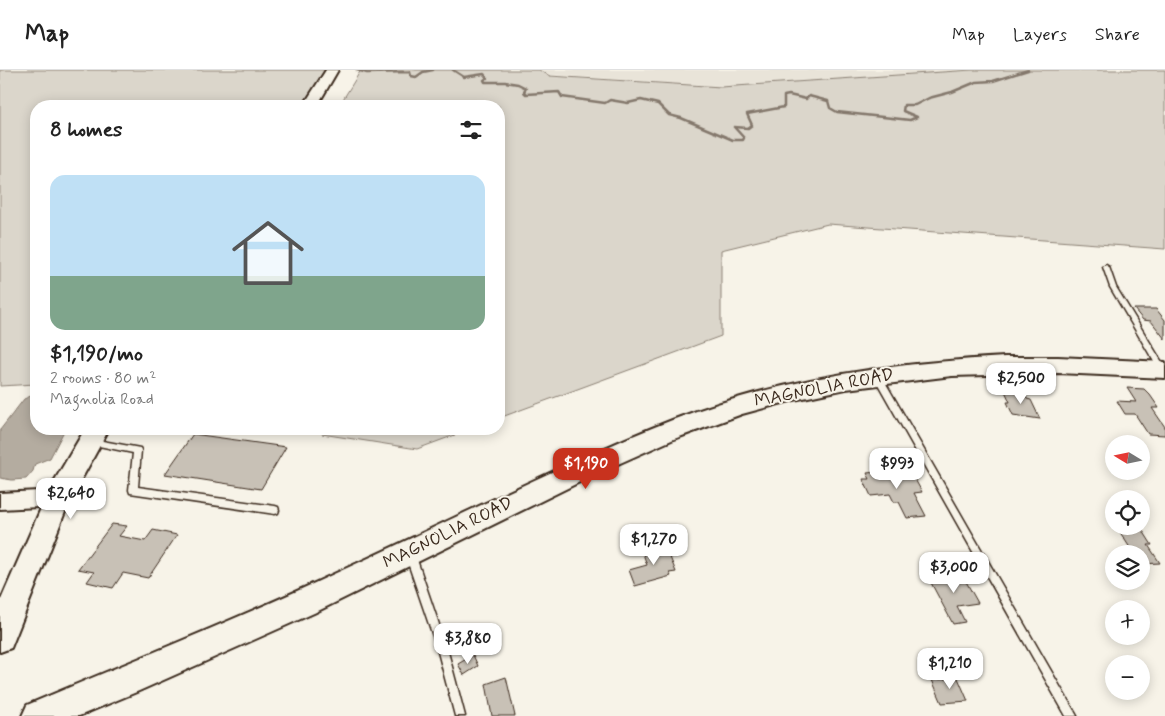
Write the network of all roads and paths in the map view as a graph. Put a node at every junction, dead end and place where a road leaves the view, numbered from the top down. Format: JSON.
{"nodes":[{"id":1,"x":332,"y":70,"type":"edge"},
{"id":2,"x":314,"y":100,"type":"edge"},
{"id":3,"x":1106,"y":267,"type":"dead end"},
{"id":4,"x":1164,"y":370,"type":"edge"},
{"id":5,"x":878,"y":376,"type":"junction"},
{"id":6,"x":93,"y":435,"type":"edge"},
{"id":7,"x":58,"y":498,"type":"junction"},
{"id":8,"x":0,"y":501,"type":"edge"},
{"id":9,"x":275,"y":510,"type":"dead end"},
{"id":10,"x":409,"y":552,"type":"junction"},
{"id":11,"x":0,"y":637,"type":"edge"},
{"id":12,"x":38,"y":716,"type":"edge"},
{"id":13,"x":460,"y":716,"type":"edge"},
{"id":14,"x":1072,"y":716,"type":"edge"}],
"edges":[{"from":1,"to":2,"type":"main road"},
{"from":3,"to":4,"type":"lane"},
{"from":4,"to":5,"type":"main road","name":"MAGNOLIA ROAD"},
{"from":5,"to":10,"type":"main road","name":"MAGNOLIA ROAD"},
{"from":5,"to":14,"type":"lane"},
{"from":6,"to":7,"type":"main road"},
{"from":6,"to":9,"type":"lane"},
{"from":7,"to":8,"type":"street"},
{"from":7,"to":11,"type":"main road"},
{"from":10,"to":12,"type":"main road","name":"MAGNOLIA ROAD"},
{"from":10,"to":13,"type":"lane"}]}
